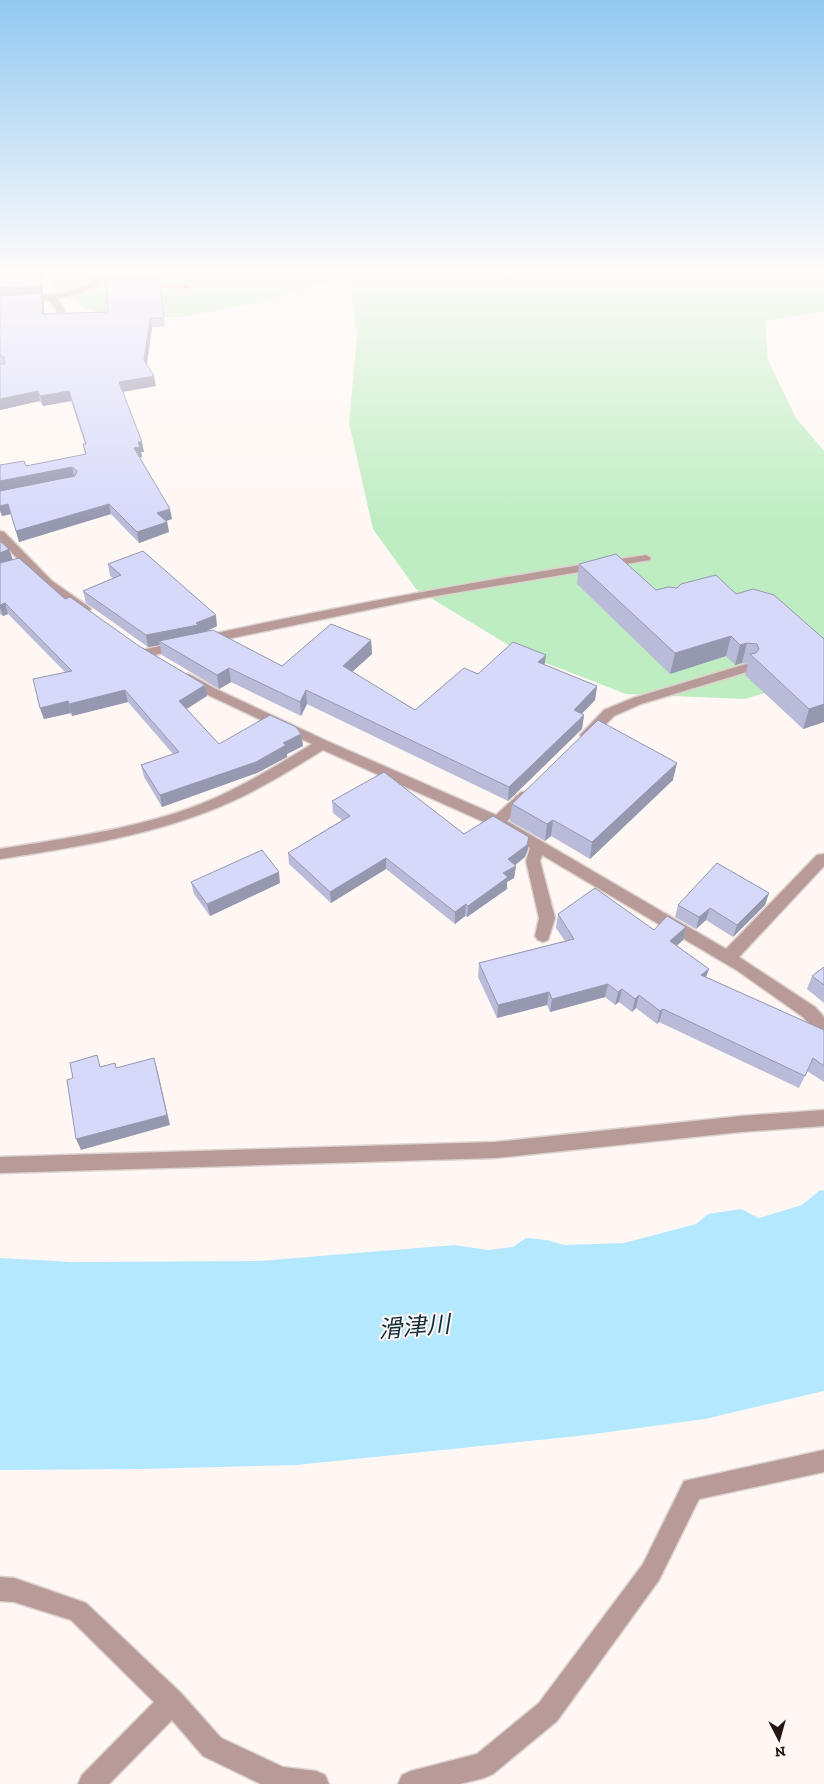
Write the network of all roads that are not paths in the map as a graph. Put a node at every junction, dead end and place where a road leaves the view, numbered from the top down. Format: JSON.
{"nodes":[{"id":1,"x":0,"y":534,"type":"edge"},
{"id":2,"x":604,"y":551,"type":"dead end"},
{"id":3,"x":646,"y":558,"type":"dead end"},
{"id":4,"x":612,"y":563,"type":"junction"},
{"id":5,"x":621,"y":572,"type":"edge"},
{"id":6,"x":97,"y":618,"type":"edge"},
{"id":7,"x":162,"y":662,"type":"edge"},
{"id":8,"x":746,"y":668,"type":"edge"},
{"id":9,"x":179,"y":672,"type":"edge"},
{"id":10,"x":322,"y":744,"type":"junction"},
{"id":11,"x":575,"y":747,"type":"edge"},
{"id":12,"x":533,"y":788,"type":"edge"},
{"id":13,"x":498,"y":822,"type":"junction"},
{"id":14,"x":538,"y":846,"type":"junction"},
{"id":15,"x":0,"y":854,"type":"edge"},
{"id":16,"x":822,"y":859,"type":"dead end"},
{"id":17,"x":543,"y":936,"type":"dead end"},
{"id":18,"x":728,"y":958,"type":"junction"},
{"id":19,"x":824,"y":1028,"type":"edge"},
{"id":20,"x":824,"y":1118,"type":"edge"},
{"id":21,"x":0,"y":1165,"type":"edge"},
{"id":22,"x":824,"y":1461,"type":"edge"},
{"id":23,"x":0,"y":1589,"type":"edge"},
{"id":24,"x":172,"y":1702,"type":"junction"},
{"id":25,"x":91,"y":1784,"type":"edge"},
{"id":26,"x":316,"y":1784,"type":"edge"},
{"id":27,"x":412,"y":1784,"type":"edge"}],
"edges":[{"from":1,"to":6,"type":"street"},
{"from":2,"to":4,"type":"street"},
{"from":3,"to":4,"type":"street"},
{"from":4,"to":5,"type":"street"},
{"from":4,"to":7,"type":"street"},
{"from":8,"to":11,"type":"street"},
{"from":9,"to":10,"type":"street"},
{"from":10,"to":13,"type":"street"},
{"from":10,"to":15,"type":"street"},
{"from":12,"to":13,"type":"street"},
{"from":13,"to":14,"type":"street"},
{"from":14,"to":17,"type":"street"},
{"from":14,"to":18,"type":"street"},
{"from":16,"to":18,"type":"street"},
{"from":18,"to":19,"type":"street"},
{"from":20,"to":21,"type":"street"},
{"from":22,"to":27,"type":"street"},
{"from":23,"to":24,"type":"street"},
{"from":24,"to":25,"type":"street"},
{"from":24,"to":26,"type":"street"}]}
